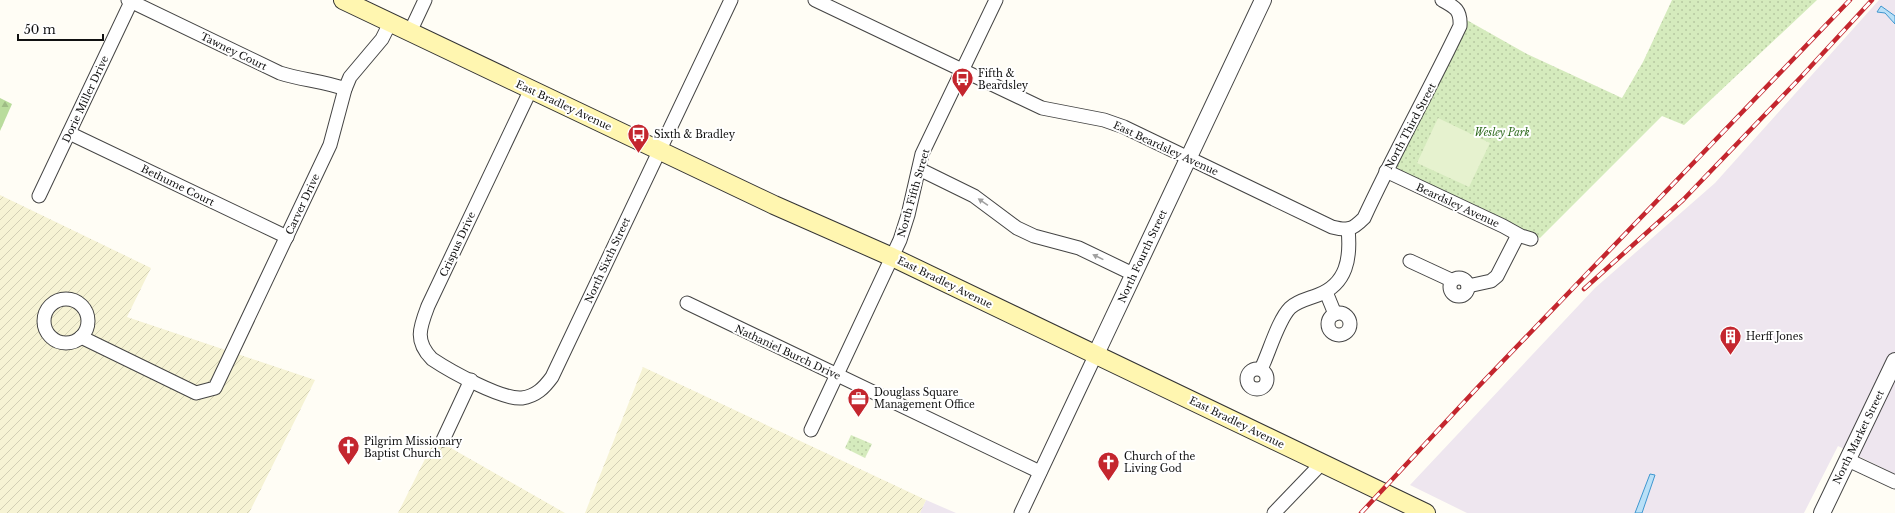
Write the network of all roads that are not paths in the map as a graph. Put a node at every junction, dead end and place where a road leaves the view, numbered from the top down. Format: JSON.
{"nodes":[{"id":1,"x":343,"y":0,"type":"edge"},
{"id":2,"x":425,"y":0,"type":"edge"},
{"id":3,"x":731,"y":0,"type":"edge"},
{"id":4,"x":815,"y":0,"type":"edge"},
{"id":5,"x":996,"y":0,"type":"edge"},
{"id":6,"x":1263,"y":0,"type":"edge"},
{"id":7,"x":1442,"y":0,"type":"edge"},
{"id":8,"x":129,"y":1,"type":"edge"},
{"id":9,"x":390,"y":23,"type":"junction"},
{"id":10,"x":410,"y":32,"type":"junction"},
{"id":11,"x":962,"y":71,"type":"junction"},
{"id":12,"x":345,"y":89,"type":"junction"},
{"id":13,"x":531,"y":89,"type":"junction"},
{"id":14,"x":69,"y":133,"type":"junction"},
{"id":15,"x":659,"y":151,"type":"junction"},
{"id":16,"x":1188,"y":157,"type":"junction"},
{"id":17,"x":919,"y":169,"type":"junction"},
{"id":18,"x":1386,"y":171,"type":"junction"},
{"id":19,"x":39,"y":196,"type":"dead end"},
{"id":20,"x":1348,"y":230,"type":"junction"},
{"id":21,"x":1518,"y":235,"type":"junction"},
{"id":22,"x":287,"y":237,"type":"junction"},
{"id":23,"x":1531,"y":239,"type":"dead end"},
{"id":24,"x":892,"y":257,"type":"junction"},
{"id":25,"x":1410,"y":261,"type":"dead end"},
{"id":26,"x":1133,"y":274,"type":"junction"},
{"id":27,"x":1326,"y":292,"type":"junction"},
{"id":28,"x":687,"y":303,"type":"dead end"},
{"id":29,"x":1335,"y":314,"type":"dead end"},
{"id":30,"x":81,"y":337,"type":"dead end"},
{"id":31,"x":1096,"y":354,"type":"junction"},
{"id":32,"x":1895,"y":361,"type":"edge"},
{"id":33,"x":1261,"y":369,"type":"dead end"},
{"id":34,"x":837,"y":375,"type":"junction"},
{"id":35,"x":472,"y":380,"type":"junction"},
{"id":36,"x":811,"y":430,"type":"dead end"},
{"id":37,"x":443,"y":440,"type":"dead end"},
{"id":38,"x":1848,"y":460,"type":"junction"},
{"id":39,"x":1322,"y":463,"type":"junction"},
{"id":40,"x":1040,"y":472,"type":"junction"},
{"id":41,"x":1895,"y":482,"type":"edge"},
{"id":42,"x":1021,"y":513,"type":"edge"},
{"id":43,"x":1274,"y":513,"type":"edge"},
{"id":44,"x":1426,"y":513,"type":"edge"},
{"id":45,"x":1822,"y":513,"type":"edge"}],
"edges":[{"from":1,"to":9,"type":"main road","name":"East Bradley Avenue"},
{"from":2,"to":10,"type":"street"},
{"from":3,"to":15,"type":"street","name":"North Sixth Street"},
{"from":4,"to":11,"type":"street","name":"East Beardsley Avenue"},
{"from":5,"to":11,"type":"street","name":"North Fifth Street"},
{"from":6,"to":16,"type":"street","name":"North Fourth Street"},
{"from":7,"to":18,"type":"street","name":"North Third Street"},
{"from":8,"to":12,"type":"street","name":"Tawney Court"},
{"from":8,"to":14,"type":"street","name":"Dorie Miller Drive"},
{"from":9,"to":10,"type":"main road","name":"East Bradley Avenue"},
{"from":9,"to":12,"type":"street","name":"Carver Drive"},
{"from":10,"to":13,"type":"main road","name":"East Bradley Avenue"},
{"from":11,"to":16,"type":"street","name":"East Beardsley Avenue"},
{"from":11,"to":17,"type":"street","name":"North Fifth Street"},
{"from":12,"to":22,"type":"street","name":"Carver Drive"},
{"from":13,"to":15,"type":"main road","name":"East Bradley Avenue"},
{"from":13,"to":35,"type":"street","name":"Crispus Drive"},
{"from":14,"to":19,"type":"street","name":"Dorie Miller Drive"},
{"from":14,"to":22,"type":"street","name":"Bethume Court"},
{"from":15,"to":24,"type":"main road","name":"East Bradley Avenue"},
{"from":15,"to":35,"type":"street","name":"North Sixth Street"},
{"from":16,"to":20,"type":"street","name":"East Beardsley Avenue"},
{"from":16,"to":26,"type":"street","name":"North Fourth Street"},
{"from":17,"to":24,"type":"street","name":"North Fifth Street"},
{"from":26,"to":17,"type":"street","one_way":true},
{"from":18,"to":20,"type":"street","name":"North Third Street"},
{"from":18,"to":21,"type":"street","name":"Beardsley Avenue"},
{"from":20,"to":27,"type":"street"},
{"from":21,"to":23,"type":"street","name":"Beardsley Avenue"},
{"from":21,"to":25,"type":"street"},
{"from":22,"to":30,"type":"street","name":"Carver Drive"},
{"from":24,"to":31,"type":"main road","name":"East Bradley Avenue"},
{"from":24,"to":34,"type":"street","name":"North Fifth Street"},
{"from":26,"to":31,"type":"street","name":"North Fourth Street"},
{"from":27,"to":29,"type":"street"},
{"from":27,"to":33,"type":"street"},
{"from":28,"to":34,"type":"street","name":"Nathaniel Burch Drive"},
{"from":31,"to":39,"type":"main road","name":"East Bradley Avenue"},
{"from":31,"to":40,"type":"street","name":"North Fourth Street"},
{"from":32,"to":38,"type":"street","name":"North Market Street"},
{"from":34,"to":36,"type":"street","name":"North Fifth Street"},
{"from":34,"to":40,"type":"street","name":"Nathaniel Burch Drive"},
{"from":35,"to":37,"type":"street"},
{"from":38,"to":41,"type":"street"},
{"from":38,"to":45,"type":"street","name":"North Market Street"},
{"from":39,"to":43,"type":"street"},
{"from":39,"to":44,"type":"main road","name":"East Bradley Avenue"},
{"from":40,"to":42,"type":"street","name":"North Fourth Street"}]}
